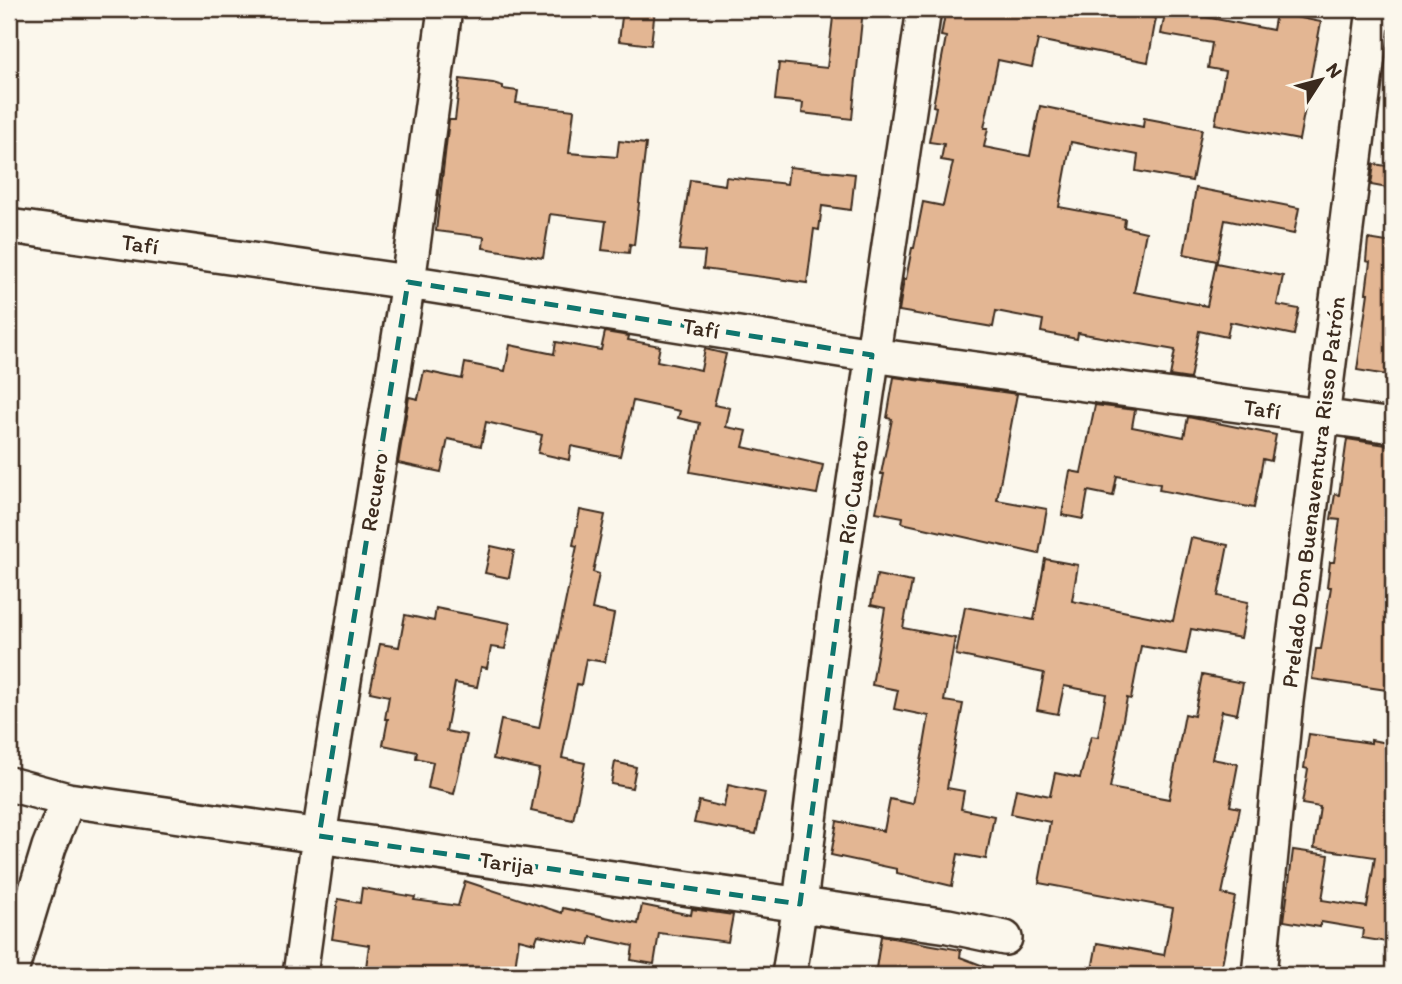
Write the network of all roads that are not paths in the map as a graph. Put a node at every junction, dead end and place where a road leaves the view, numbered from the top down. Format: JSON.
{"nodes":[{"id":1,"x":444,"y":9,"type":"edge"},
{"id":2,"x":924,"y":9,"type":"edge"},
{"id":3,"x":1374,"y":9,"type":"edge"},
{"id":4,"x":9,"y":226,"type":"edge"},
{"id":5,"x":408,"y":282,"type":"junction"},
{"id":6,"x":872,"y":355,"type":"junction"},
{"id":7,"x":1323,"y":418,"type":"junction"},
{"id":8,"x":1393,"y":426,"type":"edge"},
{"id":9,"x":9,"y":784,"type":"edge"},
{"id":10,"x":68,"y":800,"type":"junction"},
{"id":11,"x":319,"y":836,"type":"junction"},
{"id":12,"x":800,"y":904,"type":"junction"},
{"id":13,"x":1005,"y":938,"type":"dead end"},
{"id":14,"x":10,"y":975,"type":"edge"},
{"id":15,"x":300,"y":975,"type":"edge"},
{"id":16,"x":789,"y":975,"type":"edge"},
{"id":17,"x":1267,"y":975,"type":"edge"}],
"edges":[{"from":1,"to":5,"type":"street","name":"Recuero"},
{"from":2,"to":6,"type":"street","name":"Río Cuarto"},
{"from":3,"to":7,"type":"street","name":"Prelado Don Buenaventura Risso Patrón"},
{"from":4,"to":5,"type":"street","name":"Tafí"},
{"from":5,"to":6,"type":"street","name":"Tafí"},
{"from":5,"to":11,"type":"street","name":"Recuero"},
{"from":6,"to":7,"type":"street","name":"Tafí"},
{"from":6,"to":12,"type":"street","name":"Río Cuarto"},
{"from":7,"to":8,"type":"street","name":"Tafí"},
{"from":7,"to":17,"type":"street","name":"Prelado Don Buenaventura Risso Patrón"},
{"from":9,"to":10,"type":"street","name":"Tarija"},
{"from":10,"to":11,"type":"street","name":"Tarija"},
{"from":10,"to":14,"type":"street"},
{"from":11,"to":12,"type":"street","name":"Tarija"},
{"from":11,"to":15,"type":"street","name":"Recuero"},
{"from":12,"to":13,"type":"street","name":"Tarija"},
{"from":12,"to":16,"type":"street","name":"Río Cuarto"}]}
